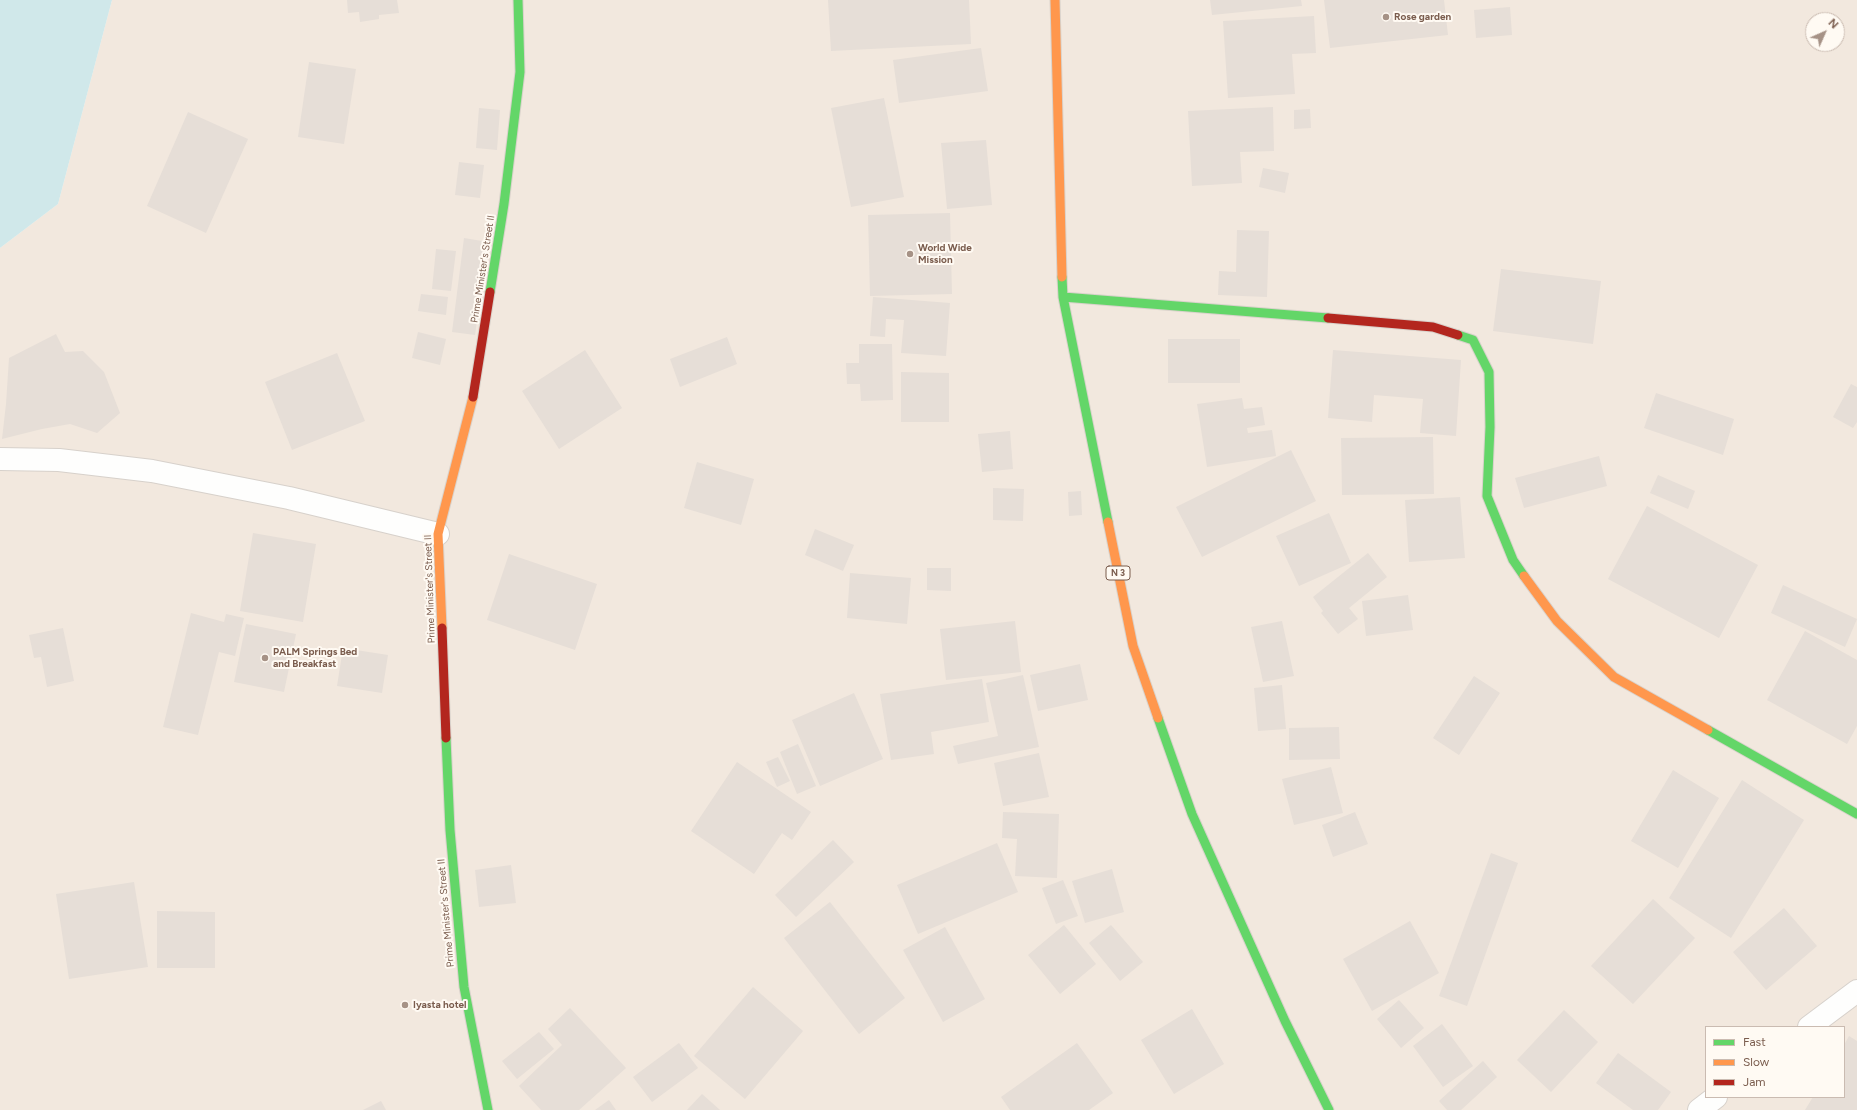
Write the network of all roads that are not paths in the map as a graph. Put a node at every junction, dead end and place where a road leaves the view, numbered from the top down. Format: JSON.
{"nodes":[{"id":1,"x":518,"y":0,"type":"edge"},
{"id":2,"x":1055,"y":0,"type":"edge"},
{"id":3,"x":1063,"y":297,"type":"junction"},
{"id":4,"x":0,"y":459,"type":"edge"},
{"id":5,"x":438,"y":534,"type":"junction"},
{"id":6,"x":1857,"y":814,"type":"edge"},
{"id":7,"x":1857,"y":991,"type":"edge"},
{"id":8,"x":1810,"y":1026,"type":"edge"},
{"id":9,"x":1715,"y":1098,"type":"edge"},
{"id":10,"x":488,"y":1110,"type":"edge"},
{"id":11,"x":1329,"y":1110,"type":"edge"},
{"id":12,"x":1699,"y":1110,"type":"edge"}],
"edges":[{"from":1,"to":5,"type":"main road","name":"Prime Minister's Street II"},
{"from":2,"to":3,"type":"main road","number":"N 3"},
{"from":3,"to":6,"type":"main road"},
{"from":3,"to":11,"type":"main road","number":"N 3"},
{"from":4,"to":5,"type":"street"},
{"from":5,"to":10,"type":"main road","name":"Prime Minister's Street II"},
{"from":7,"to":8,"type":"street"},
{"from":9,"to":12,"type":"street"}]}
